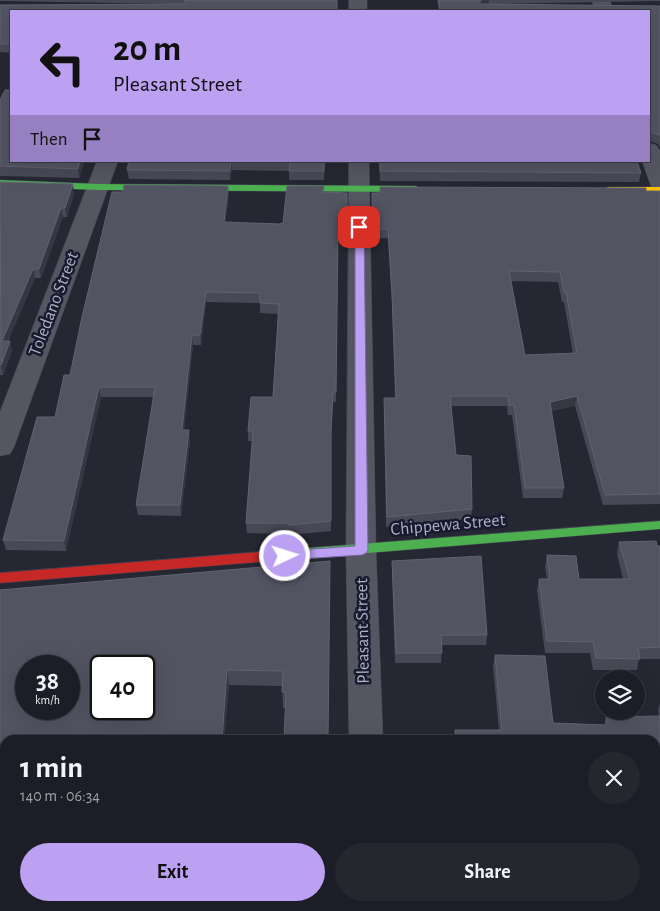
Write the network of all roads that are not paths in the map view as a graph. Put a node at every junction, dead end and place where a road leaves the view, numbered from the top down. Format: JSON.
{"nodes":[{"id":1,"x":603,"y":7,"type":"edge"},
{"id":2,"x":590,"y":10,"type":"edge"},
{"id":3,"x":623,"y":10,"type":"edge"},
{"id":4,"x":650,"y":152,"type":"edge"},
{"id":5,"x":108,"y":162,"type":"edge"},
{"id":6,"x":359,"y":162,"type":"edge"},
{"id":7,"x":0,"y":183,"type":"edge"},
{"id":8,"x":660,"y":184,"type":"edge"},
{"id":9,"x":99,"y":187,"type":"junction"},
{"id":10,"x":359,"y":189,"type":"junction"},
{"id":11,"x":427,"y":189,"type":"edge"},
{"id":12,"x":602,"y":190,"type":"edge"},
{"id":13,"x":660,"y":190,"type":"edge"},
{"id":14,"x":0,"y":447,"type":"edge"},
{"id":15,"x":660,"y":525,"type":"edge"},
{"id":16,"x":362,"y":550,"type":"junction"},
{"id":17,"x":0,"y":578,"type":"edge"},
{"id":18,"x":366,"y":735,"type":"edge"}],
"edges":[{"from":1,"to":2,"type":"street"},
{"from":1,"to":3,"type":"street"},
{"from":4,"to":8,"type":"street"},
{"from":5,"to":9,"type":"street","name":"Toledano Street"},
{"from":6,"to":10,"type":"street","name":"Pleasant Street"},
{"from":7,"to":9,"type":"street"},
{"from":9,"to":10,"type":"street"},
{"from":9,"to":14,"type":"street","name":"Toledano Street"},
{"from":10,"to":11,"type":"street"},
{"from":10,"to":16,"type":"street","name":"Pleasant Street"},
{"from":12,"to":13,"type":"street"},
{"from":15,"to":16,"type":"street","name":"Chippewa Street"},
{"from":16,"to":17,"type":"street","name":"Chippewa Street"},
{"from":16,"to":18,"type":"street","name":"Pleasant Street"}]}
